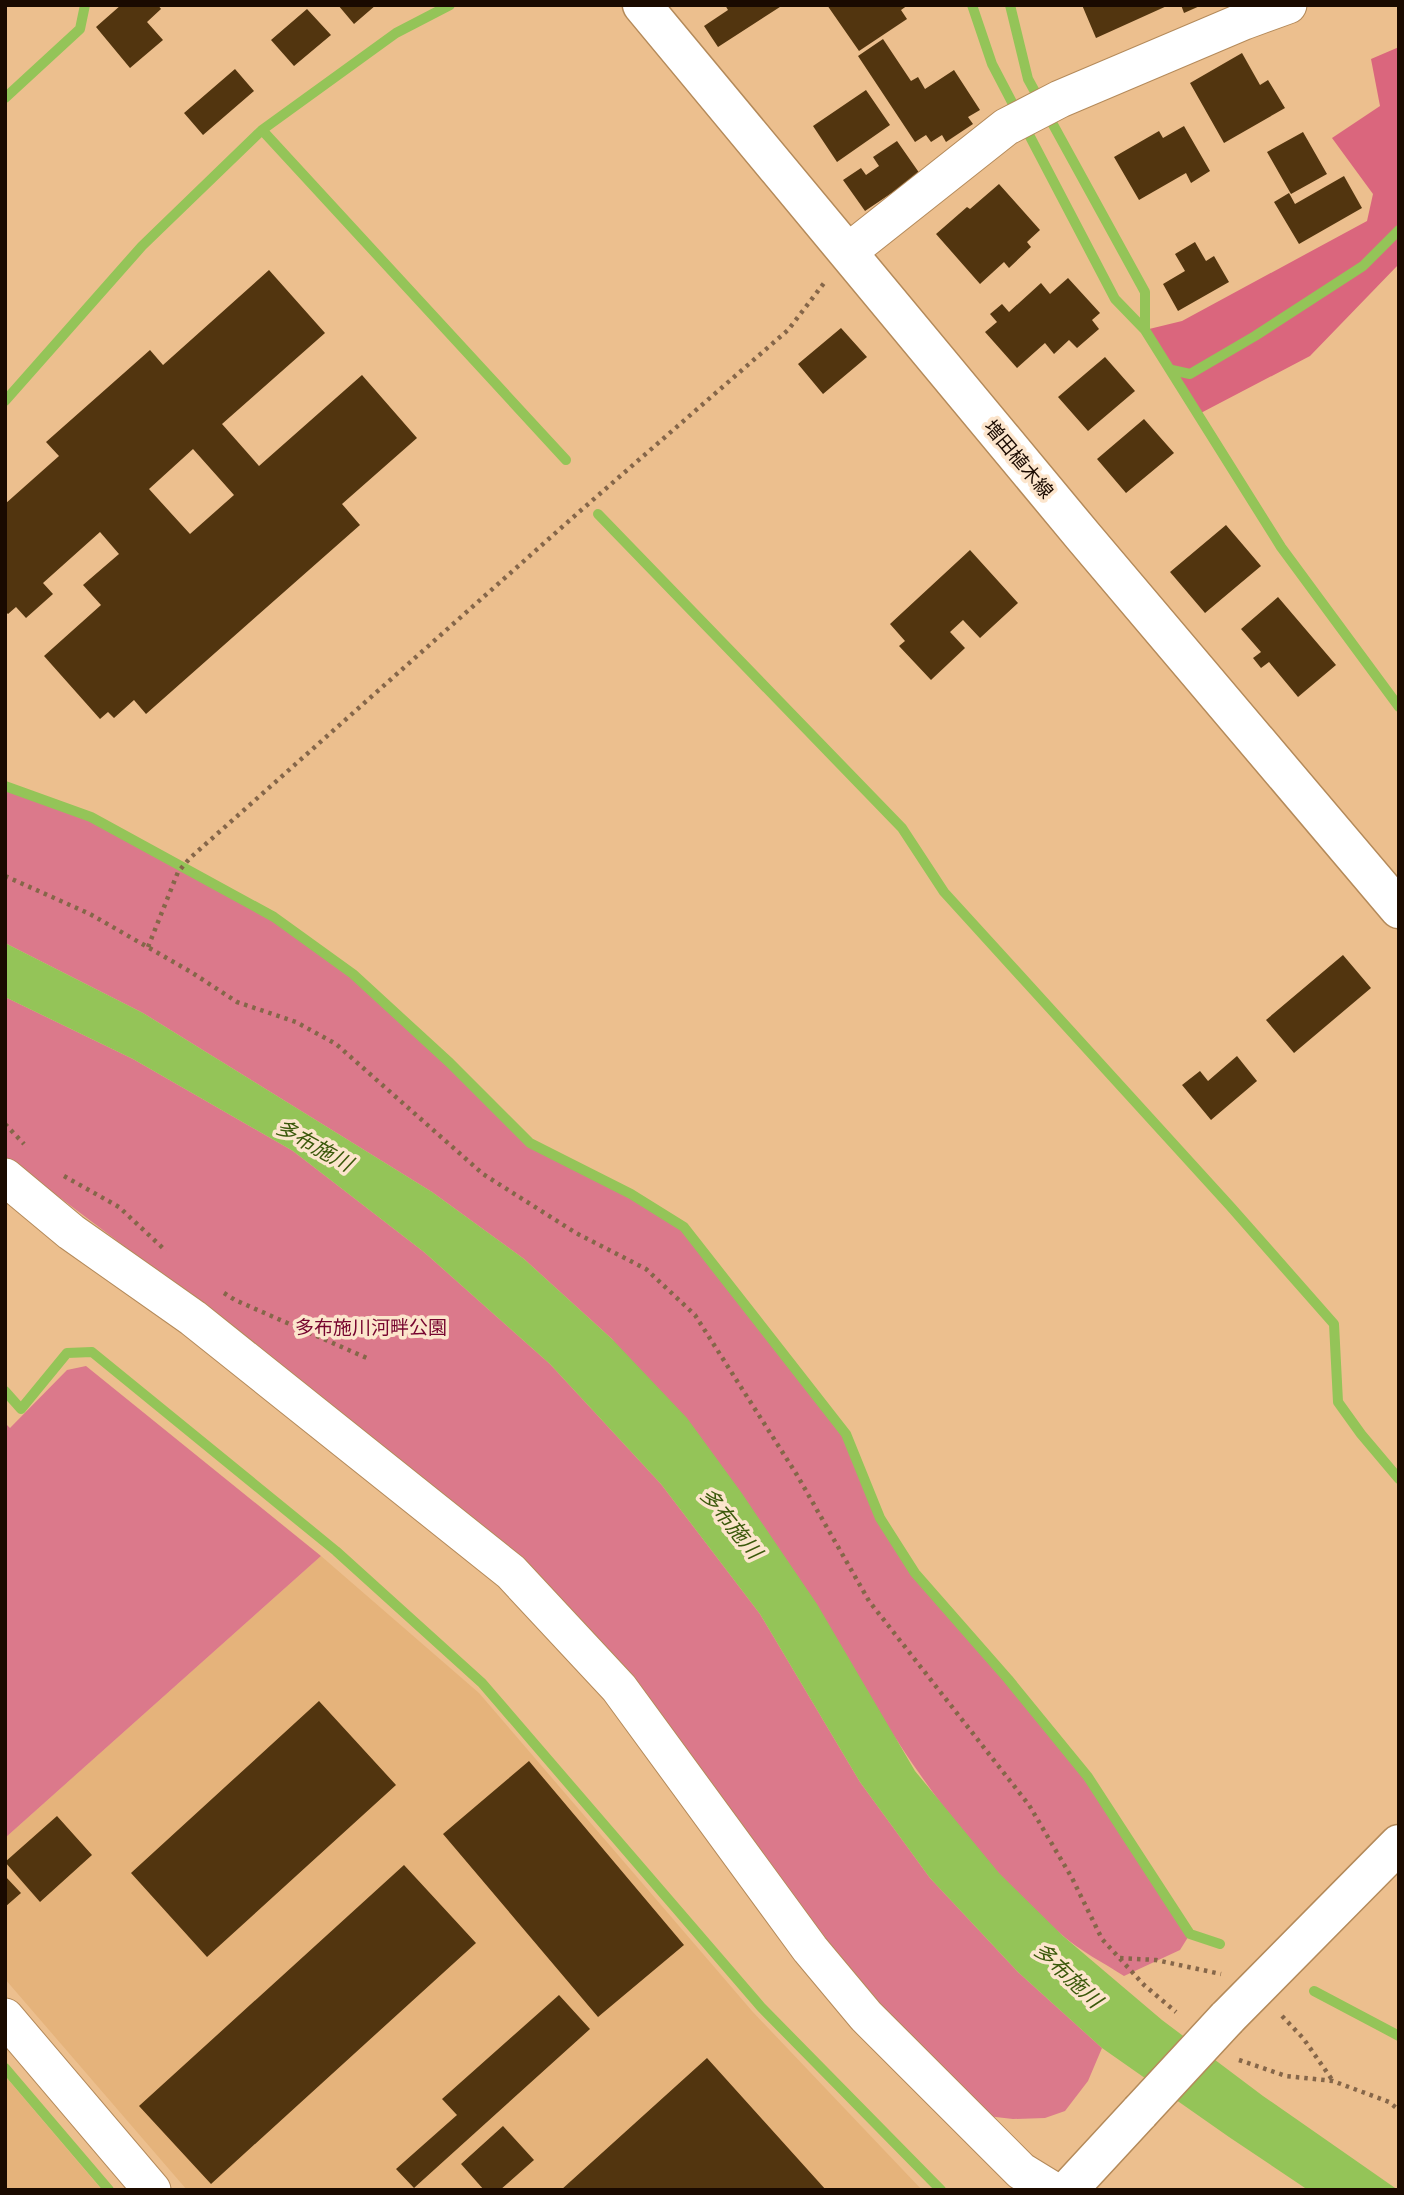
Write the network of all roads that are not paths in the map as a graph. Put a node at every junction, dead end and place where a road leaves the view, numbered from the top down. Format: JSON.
{"nodes":[{"id":1,"x":642,"y":5,"type":"edge"},
{"id":2,"x":1288,"y":5,"type":"edge"},
{"id":3,"x":848,"y":252,"type":"junction"},
{"id":4,"x":1399,"y":909,"type":"edge"},
{"id":5,"x":5,"y":1177,"type":"edge"},
{"id":6,"x":1399,"y":1844,"type":"edge"},
{"id":7,"x":5,"y":2017,"type":"edge"},
{"id":8,"x":152,"y":2190,"type":"edge"},
{"id":9,"x":1052,"y":2190,"type":"edge"},
{"id":10,"x":1068,"y":2190,"type":"edge"}],
"edges":[{"from":1,"to":3,"type":"street","name":"増田植木線"},
{"from":2,"to":3,"type":"street"},
{"from":3,"to":4,"type":"street","name":"増田植木線"},
{"from":5,"to":9,"type":"street"},
{"from":6,"to":10,"type":"street","bridge":true},
{"from":7,"to":8,"type":"street"}]}
